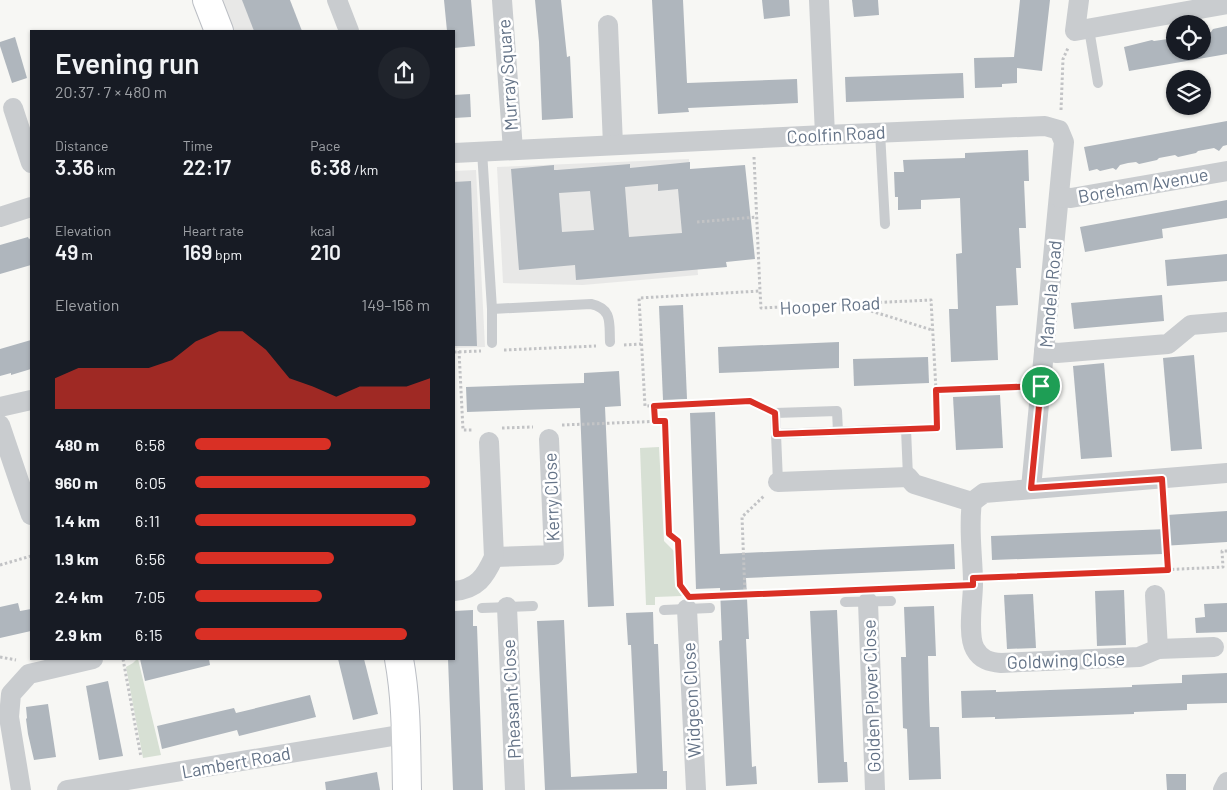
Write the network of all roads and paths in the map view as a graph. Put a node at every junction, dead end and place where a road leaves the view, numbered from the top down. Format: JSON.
{"nodes":[{"id":1,"x":207,"y":0,"type":"edge"},
{"id":2,"x":337,"y":0,"type":"edge"},
{"id":3,"x":502,"y":0,"type":"edge"},
{"id":4,"x":819,"y":0,"type":"edge"},
{"id":5,"x":1079,"y":0,"type":"edge"},
{"id":6,"x":1227,"y":4,"type":"edge"},
{"id":7,"x":608,"y":25,"type":"dead end"},
{"id":8,"x":219,"y":30,"type":"edge"},
{"id":9,"x":349,"y":30,"type":"edge"},
{"id":10,"x":1082,"y":30,"type":"junction"},
{"id":11,"x":1098,"y":83,"type":"dead end"},
{"id":12,"x":15,"y":107,"type":"edge"},
{"id":13,"x":1059,"y":130,"type":"junction"},
{"id":14,"x":880,"y":132,"type":"junction"},
{"id":15,"x":825,"y":134,"type":"junction"},
{"id":16,"x":612,"y":145,"type":"junction"},
{"id":17,"x":513,"y":150,"type":"junction"},
{"id":18,"x":482,"y":151,"type":"junction"},
{"id":19,"x":754,"y":152,"type":"dead end"},
{"id":20,"x":455,"y":153,"type":"edge"},
{"id":21,"x":30,"y":159,"type":"edge"},
{"id":22,"x":1227,"y":171,"type":"edge"},
{"id":23,"x":1058,"y":197,"type":"junction"},
{"id":24,"x":30,"y":207,"type":"edge"},
{"id":25,"x":0,"y":217,"type":"edge"},
{"id":26,"x":757,"y":217,"type":"junction"},
{"id":27,"x":697,"y":222,"type":"dead end"},
{"id":28,"x":885,"y":224,"type":"dead end"},
{"id":29,"x":760,"y":291,"type":"junction"},
{"id":30,"x":848,"y":304,"type":"junction"},
{"id":31,"x":492,"y":309,"type":"junction"},
{"id":32,"x":1227,"y":322,"type":"edge"},
{"id":33,"x":932,"y":330,"type":"junction"},
{"id":34,"x":492,"y":343,"type":"dead end"},
{"id":35,"x":610,"y":344,"type":"junction"},
{"id":36,"x":641,"y":344,"type":"junction"},
{"id":37,"x":484,"y":350,"type":"dead end"},
{"id":38,"x":504,"y":350,"type":"dead end"},
{"id":39,"x":459,"y":351,"type":"junction"},
{"id":40,"x":455,"y":352,"type":"edge"},
{"id":41,"x":1044,"y":352,"type":"junction"},
{"id":42,"x":1041,"y":386,"type":"junction"},
{"id":43,"x":936,"y":390,"type":"junction"},
{"id":44,"x":30,"y":400,"type":"edge"},
{"id":45,"x":654,"y":406,"type":"junction"},
{"id":46,"x":0,"y":407,"type":"edge"},
{"id":47,"x":775,"y":413,"type":"junction"},
{"id":48,"x":655,"y":421,"type":"junction"},
{"id":49,"x":638,"y":422,"type":"dead end"},
{"id":50,"x":0,"y":425,"type":"edge"},
{"id":51,"x":906,"y":429,"type":"junction"},
{"id":52,"x":463,"y":430,"type":"dead end"},
{"id":53,"x":838,"y":432,"type":"junction"},
{"id":54,"x":776,"y":434,"type":"junction"},
{"id":55,"x":549,"y":439,"type":"dead end"},
{"id":56,"x":489,"y":442,"type":"dead end"},
{"id":57,"x":1227,"y":473,"type":"edge"},
{"id":58,"x":908,"y":477,"type":"junction"},
{"id":59,"x":1162,"y":479,"type":"junction"},
{"id":60,"x":778,"y":482,"type":"junction"},
{"id":61,"x":1031,"y":488,"type":"junction"},
{"id":62,"x":972,"y":502,"type":"junction"},
{"id":63,"x":30,"y":512,"type":"edge"},
{"id":64,"x":1227,"y":551,"type":"edge"},
{"id":65,"x":30,"y":556,"type":"edge"},
{"id":66,"x":494,"y":557,"type":"junction"},
{"id":67,"x":0,"y":565,"type":"edge"},
{"id":68,"x":1168,"y":570,"type":"junction"},
{"id":69,"x":973,"y":582,"type":"junction"},
{"id":70,"x":896,"y":588,"type":"dead end"},
{"id":71,"x":839,"y":590,"type":"dead end"},
{"id":72,"x":455,"y":591,"type":"edge"},
{"id":73,"x":745,"y":595,"type":"junction"},
{"id":74,"x":1156,"y":595,"type":"dead end"},
{"id":75,"x":717,"y":596,"type":"dead end"},
{"id":76,"x":686,"y":600,"type":"junction"},
{"id":77,"x":891,"y":601,"type":"dead end"},
{"id":78,"x":845,"y":602,"type":"dead end"},
{"id":79,"x":868,"y":602,"type":"junction"},
{"id":80,"x":533,"y":606,"type":"dead end"},
{"id":81,"x":507,"y":607,"type":"junction"},
{"id":82,"x":482,"y":608,"type":"dead end"},
{"id":83,"x":710,"y":608,"type":"dead end"},
{"id":84,"x":664,"y":610,"type":"dead end"},
{"id":85,"x":1214,"y":646,"type":"dead end"},
{"id":86,"x":1158,"y":650,"type":"junction"},
{"id":87,"x":89,"y":660,"type":"edge"},
{"id":88,"x":122,"y":660,"type":"edge"},
{"id":89,"x":400,"y":660,"type":"edge"},
{"id":90,"x":406,"y":734,"type":"junction"},
{"id":91,"x":145,"y":778,"type":"junction"},
{"id":92,"x":1227,"y":782,"type":"edge"},
{"id":93,"x":21,"y":790,"type":"edge"},
{"id":94,"x":67,"y":790,"type":"edge"},
{"id":95,"x":407,"y":790,"type":"edge"},
{"id":96,"x":515,"y":790,"type":"edge"},
{"id":97,"x":696,"y":790,"type":"edge"},
{"id":98,"x":875,"y":790,"type":"edge"},
{"id":99,"x":1223,"y":790,"type":"edge"}],
"edges":[{"from":1,"to":8,"type":"street"},
{"from":2,"to":9,"type":"street"},
{"from":3,"to":17,"type":"street","name":"Murray Square"},
{"from":4,"to":15,"type":"street"},
{"from":5,"to":10,"type":"street"},
{"from":6,"to":10,"type":"street"},
{"from":7,"to":16,"type":"street"},
{"from":10,"to":11,"type":"lane"},
{"from":10,"to":13,"type":"path"},
{"from":12,"to":21,"type":"street"},
{"from":13,"to":14,"type":"street","name":"Coolfin Road"},
{"from":13,"to":23,"type":"street","name":"Mandela Road"},
{"from":14,"to":15,"type":"street","name":"Coolfin Road"},
{"from":14,"to":28,"type":"lane"},
{"from":15,"to":16,"type":"street","name":"Coolfin Road"},
{"from":16,"to":17,"type":"street","name":"Coolfin Road"},
{"from":17,"to":18,"type":"street","name":"Coolfin Road"},
{"from":18,"to":20,"type":"street","name":"Coolfin Road"},
{"from":18,"to":31,"type":"lane"},
{"from":19,"to":26,"type":"path"},
{"from":22,"to":23,"type":"street","name":"Boreham Avenue"},
{"from":23,"to":41,"type":"street","name":"Mandela Road"},
{"from":24,"to":25,"type":"street"},
{"from":26,"to":27,"type":"path"},
{"from":26,"to":29,"type":"path"},
{"from":29,"to":30,"type":"path","name":"Hooper Road"},
{"from":29,"to":36,"type":"path","name":"Hooper Road"},
{"from":30,"to":33,"type":"path"},
{"from":30,"to":33,"type":"path","name":"Hooper Road"},
{"from":31,"to":34,"type":"lane"},
{"from":31,"to":35,"type":"lane"},
{"from":32,"to":41,"type":"street"},
{"from":33,"to":43,"type":"path","name":"Hooper Road"},
{"from":35,"to":36,"type":"path"},
{"from":35,"to":38,"type":"path"},
{"from":36,"to":45,"type":"path","name":"Hooper Road"},
{"from":37,"to":39,"type":"path"},
{"from":39,"to":40,"type":"path"},
{"from":39,"to":52,"type":"path"},
{"from":41,"to":42,"type":"street","name":"Mandela Road"},
{"from":42,"to":43,"type":"path"},
{"from":42,"to":61,"type":"street","name":"Mandela Road"},
{"from":43,"to":51,"type":"path","name":"Hooper Road"},
{"from":44,"to":46,"type":"street"},
{"from":45,"to":47,"type":"path"},
{"from":45,"to":48,"type":"path","name":"Hooper Road"},
{"from":47,"to":53,"type":"lane"},
{"from":47,"to":54,"type":"lane"},
{"from":48,"to":49,"type":"path"},
{"from":48,"to":76,"type":"path"},
{"from":50,"to":63,"type":"street"},
{"from":51,"to":53,"type":"lane"},
{"from":51,"to":58,"type":"lane"},
{"from":53,"to":54,"type":"lane"},
{"from":54,"to":60,"type":"lane"},
{"from":55,"to":66,"type":"street","name":"Kerry Close"},
{"from":56,"to":66,"type":"street"},
{"from":57,"to":59,"type":"street"},
{"from":58,"to":60,"type":"street"},
{"from":58,"to":62,"type":"street"},
{"from":59,"to":61,"type":"street"},
{"from":59,"to":68,"type":"path"},
{"from":60,"to":73,"type":"path"},
{"from":61,"to":62,"type":"street"},
{"from":62,"to":69,"type":"street","name":"Goldwing Close"},
{"from":64,"to":68,"type":"path"},
{"from":65,"to":67,"type":"path"},
{"from":66,"to":72,"type":"street"},
{"from":68,"to":69,"type":"path"},
{"from":69,"to":70,"type":"path"},
{"from":69,"to":86,"type":"street","name":"Goldwing Close"},
{"from":71,"to":73,"type":"path"},
{"from":73,"to":75,"type":"path"},
{"from":74,"to":86,"type":"street"},
{"from":76,"to":83,"type":"lane"},
{"from":76,"to":84,"type":"lane"},
{"from":76,"to":97,"type":"street","name":"Widgeon Close"},
{"from":77,"to":79,"type":"lane","name":"Golden Plover Close"},
{"from":78,"to":79,"type":"lane","name":"Golden Plover Close"},
{"from":79,"to":98,"type":"street","name":"Golden Plover Close"},
{"from":80,"to":81,"type":"lane"},
{"from":81,"to":82,"type":"lane"},
{"from":81,"to":96,"type":"street","name":"Pheasant Close"},
{"from":85,"to":86,"type":"street","name":"Goldwing Close"},
{"from":87,"to":93,"type":"street"},
{"from":88,"to":91,"type":"path"},
{"from":89,"to":90,"type":"street"},
{"from":90,"to":91,"type":"street","name":"Lambert Road"},
{"from":90,"to":95,"type":"street"},
{"from":91,"to":94,"type":"street","name":"Lambert Road"},
{"from":92,"to":99,"type":"street"}]}
